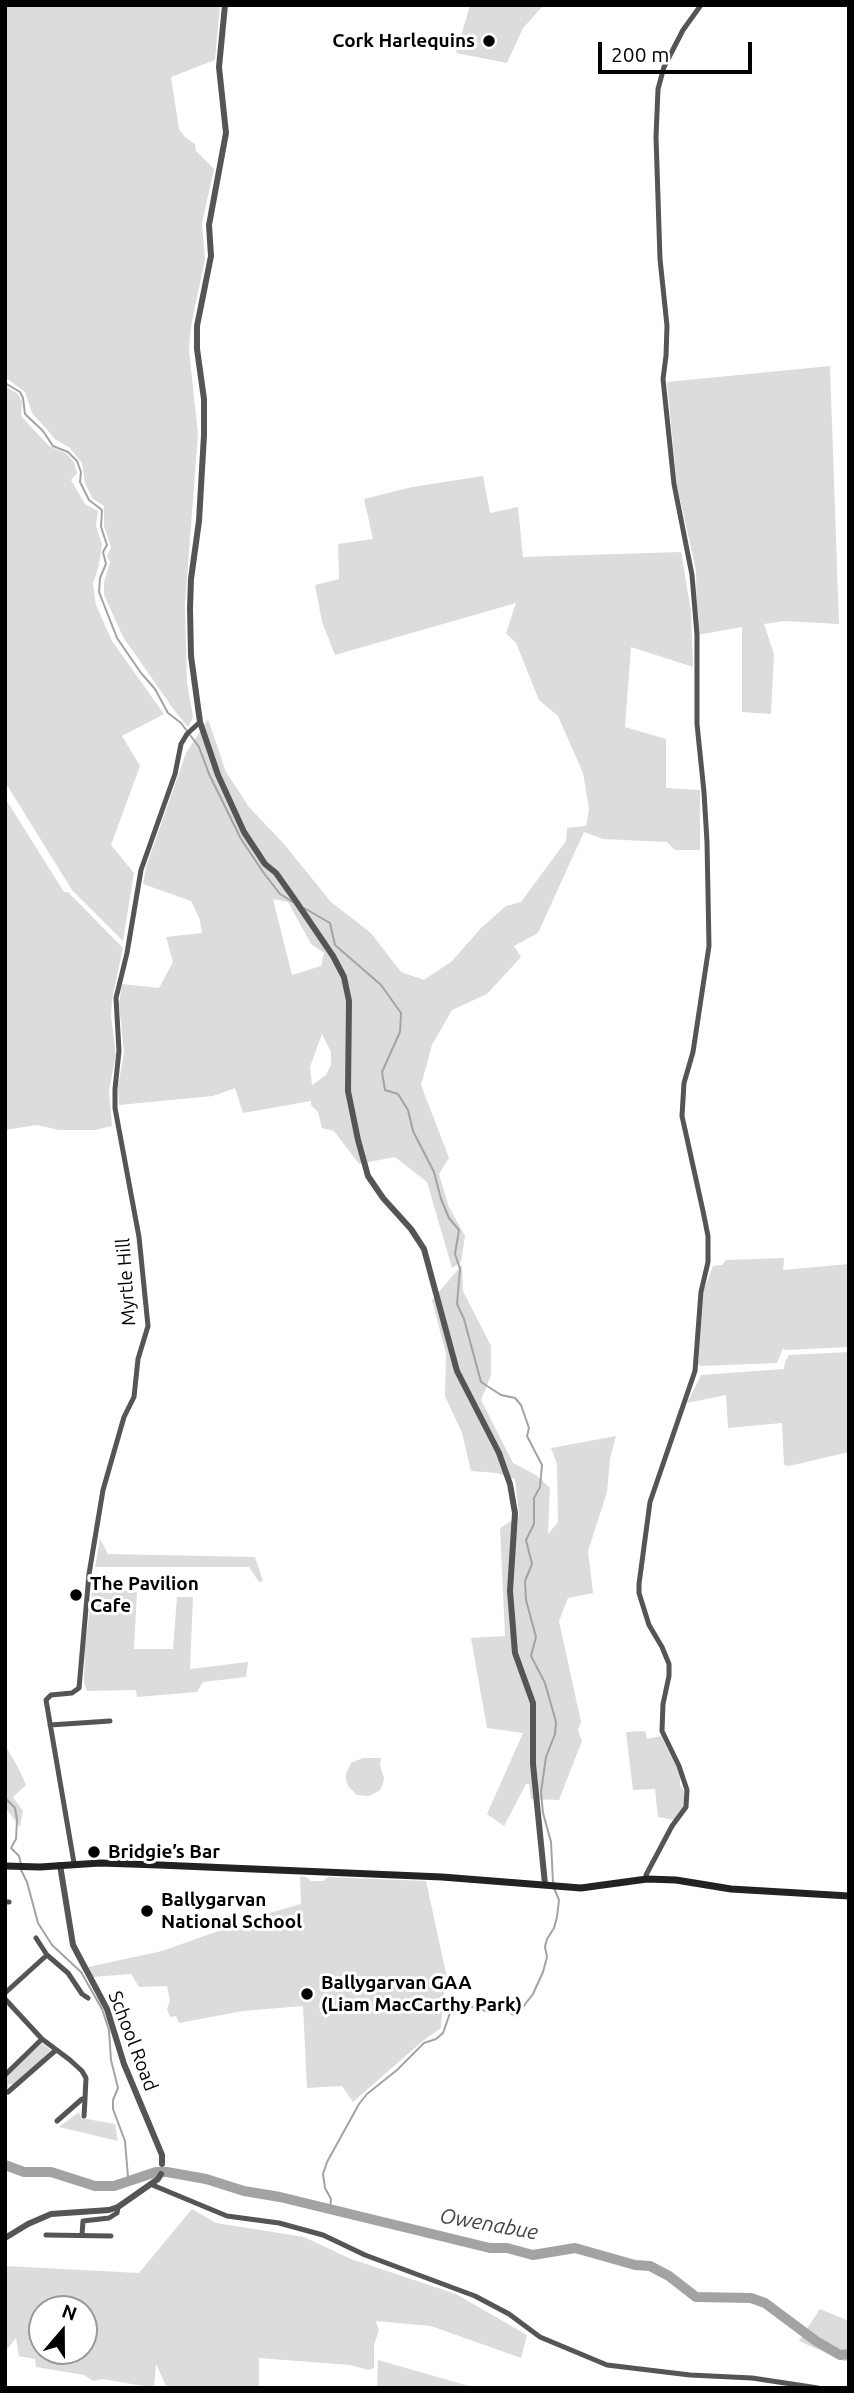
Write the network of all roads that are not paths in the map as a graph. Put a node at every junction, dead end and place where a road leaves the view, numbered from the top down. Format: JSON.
{"nodes":[{"id":1,"x":225,"y":5,"type":"edge"},
{"id":2,"x":701,"y":5,"type":"edge"},
{"id":3,"x":200,"y":722,"type":"junction"},
{"id":4,"x":110,"y":1721,"type":"dead end"},
{"id":5,"x":50,"y":1725,"type":"junction"},
{"id":6,"x":74,"y":1863,"type":"junction"},
{"id":7,"x":60,"y":1865,"type":"junction"},
{"id":8,"x":5,"y":1866,"type":"edge"},
{"id":9,"x":647,"y":1879,"type":"junction"},
{"id":10,"x":550,"y":1885,"type":"junction"},
{"id":11,"x":849,"y":1896,"type":"edge"},
{"id":12,"x":36,"y":1938,"type":"dead end"},
{"id":13,"x":47,"y":1955,"type":"junction"},
{"id":14,"x":5,"y":1993,"type":"edge"},
{"id":15,"x":86,"y":1994,"type":"dead end"},
{"id":16,"x":7,"y":2004,"type":"edge"},
{"id":17,"x":42,"y":2039,"type":"junction"},
{"id":18,"x":56,"y":2050,"type":"junction"},
{"id":19,"x":5,"y":2075,"type":"edge"},
{"id":20,"x":10,"y":2088,"type":"dead end"},
{"id":21,"x":85,"y":2099,"type":"junction"},
{"id":22,"x":83,"y":2116,"type":"dead end"},
{"id":23,"x":61,"y":2121,"type":"dead end"},
{"id":24,"x":162,"y":2164,"type":"joint"},
{"id":25,"x":161,"y":2174,"type":"joint"},
{"id":26,"x":150,"y":2184,"type":"junction"},
{"id":27,"x":118,"y":2207,"type":"junction"},
{"id":28,"x":46,"y":2235,"type":"dead end"},
{"id":29,"x":82,"y":2235,"type":"junction"},
{"id":30,"x":111,"y":2236,"type":"dead end"},
{"id":31,"x":5,"y":2238,"type":"edge"},
{"id":32,"x":818,"y":2388,"type":"edge"}],
"edges":[{"from":1,"to":3,"type":"street"},
{"from":2,"to":9,"type":"street"},
{"from":3,"to":5,"type":"street","name":"Myrtle Hill"},
{"from":3,"to":10,"type":"street"},
{"from":4,"to":5,"type":"street"},
{"from":5,"to":6,"type":"street","name":"Myrtle Hill"},
{"from":6,"to":7,"type":"main road"},
{"from":6,"to":10,"type":"main road"},
{"from":7,"to":8,"type":"main road"},
{"from":7,"to":24,"type":"street","name":"School Road"},
{"from":9,"to":10,"type":"main road"},
{"from":9,"to":11,"type":"main road"},
{"from":12,"to":13,"type":"street"},
{"from":13,"to":14,"type":"street"},
{"from":13,"to":15,"type":"street"},
{"from":16,"to":17,"type":"street"},
{"from":17,"to":18,"type":"street"},
{"from":17,"to":19,"type":"street"},
{"from":18,"to":20,"type":"street"},
{"from":18,"to":21,"type":"street"},
{"from":21,"to":22,"type":"street"},
{"from":21,"to":23,"type":"street"},
{"from":24,"to":25,"type":"street","name":"School Road"},
{"from":25,"to":26,"type":"street","name":"School Road"},
{"from":26,"to":27,"type":"street","name":"School Road"},
{"from":26,"to":32,"type":"street"},
{"from":27,"to":29,"type":"street"},
{"from":27,"to":31,"type":"street"},
{"from":28,"to":29,"type":"street"},
{"from":29,"to":30,"type":"street"}]}
